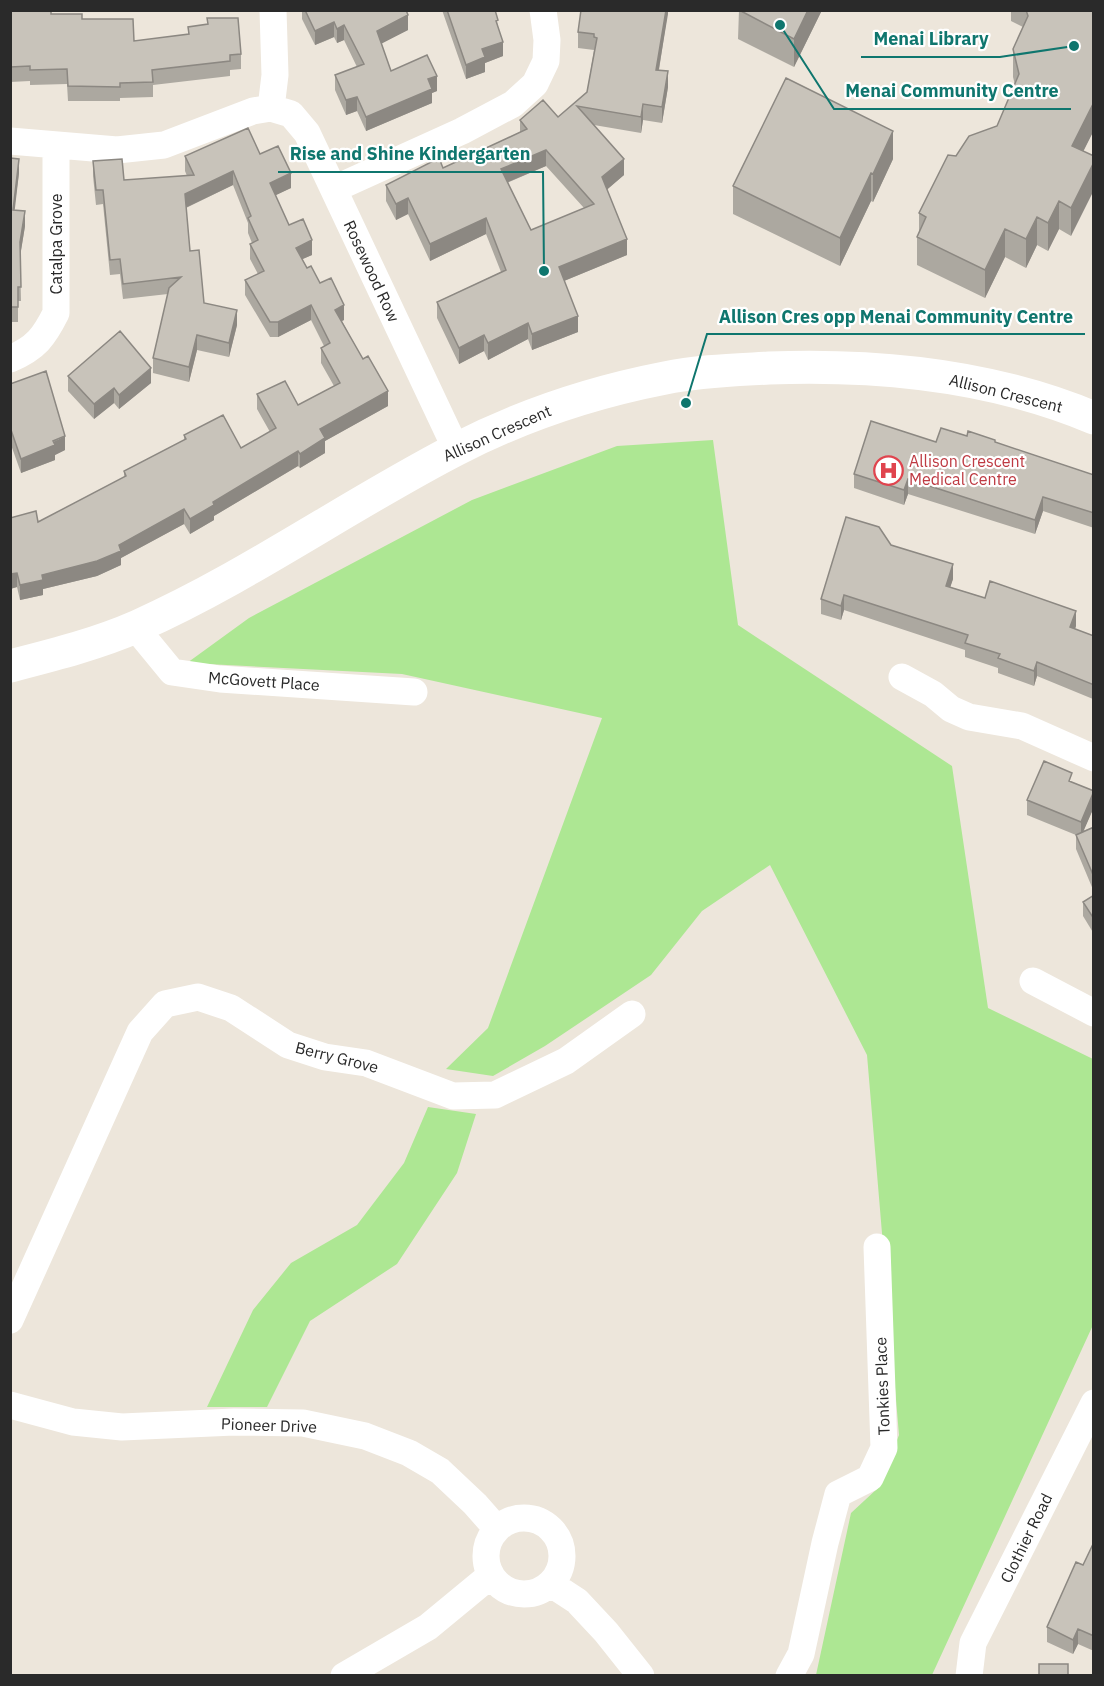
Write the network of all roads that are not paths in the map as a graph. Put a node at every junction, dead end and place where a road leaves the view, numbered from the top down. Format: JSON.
{"nodes":[{"id":1,"x":273,"y":10,"type":"edge"},
{"id":2,"x":543,"y":10,"type":"edge"},
{"id":3,"x":271,"y":108,"type":"junction"},
{"id":4,"x":10,"y":141,"type":"edge"},
{"id":5,"x":56,"y":145,"type":"junction"},
{"id":6,"x":334,"y":189,"type":"junction"},
{"id":7,"x":10,"y":359,"type":"edge"},
{"id":8,"x":1094,"y":418,"type":"edge"},
{"id":9,"x":456,"y":449,"type":"junction"},
{"id":10,"x":135,"y":627,"type":"junction"},
{"id":11,"x":10,"y":666,"type":"edge"},
{"id":12,"x":902,"y":677,"type":"dead end"},
{"id":13,"x":414,"y":692,"type":"dead end"},
{"id":14,"x":1094,"y":758,"type":"edge"},
{"id":15,"x":1034,"y":981,"type":"dead end"},
{"id":16,"x":1094,"y":1013,"type":"edge"},
{"id":17,"x":632,"y":1014,"type":"dead end"},
{"id":18,"x":877,"y":1246,"type":"dead end"},
{"id":19,"x":10,"y":1320,"type":"edge"},
{"id":20,"x":1094,"y":1403,"type":"edge"},
{"id":21,"x":10,"y":1405,"type":"edge"},
{"id":22,"x":497,"y":1529,"type":"junction"},
{"id":23,"x":491,"y":1575,"type":"junction"},
{"id":24,"x":551,"y":1584,"type":"junction"},
{"id":25,"x":344,"y":1676,"type":"edge"},
{"id":26,"x":641,"y":1676,"type":"edge"},
{"id":27,"x":789,"y":1676,"type":"edge"},
{"id":28,"x":969,"y":1676,"type":"edge"}],
"edges":[{"from":1,"to":3,"type":"street"},
{"from":2,"to":6,"type":"street"},
{"from":3,"to":5,"type":"street"},
{"from":3,"to":6,"type":"street","name":"Rosewood Row"},
{"from":4,"to":5,"type":"street"},
{"from":5,"to":7,"type":"street","name":"Catalpa Grove"},
{"from":6,"to":9,"type":"street","name":"Rosewood Row"},
{"from":8,"to":9,"type":"street","name":"Allison Crescent"},
{"from":9,"to":10,"type":"street","name":"Allison Crescent"},
{"from":10,"to":11,"type":"street","name":"Allison Crescent"},
{"from":10,"to":13,"type":"street","name":"McGovett Place"},
{"from":12,"to":14,"type":"street"},
{"from":15,"to":16,"type":"street"},
{"from":17,"to":19,"type":"street","name":"Berry Grove"},
{"from":18,"to":27,"type":"street","name":"Tonkies Place"},
{"from":20,"to":28,"type":"street","name":"Clothier Road"},
{"from":21,"to":22,"type":"street","name":"Pioneer Drive"},
{"from":22,"to":23,"type":"street"},
{"from":22,"to":24,"type":"street"},
{"from":23,"to":24,"type":"street"},
{"from":23,"to":25,"type":"street"},
{"from":24,"to":26,"type":"street"}]}
